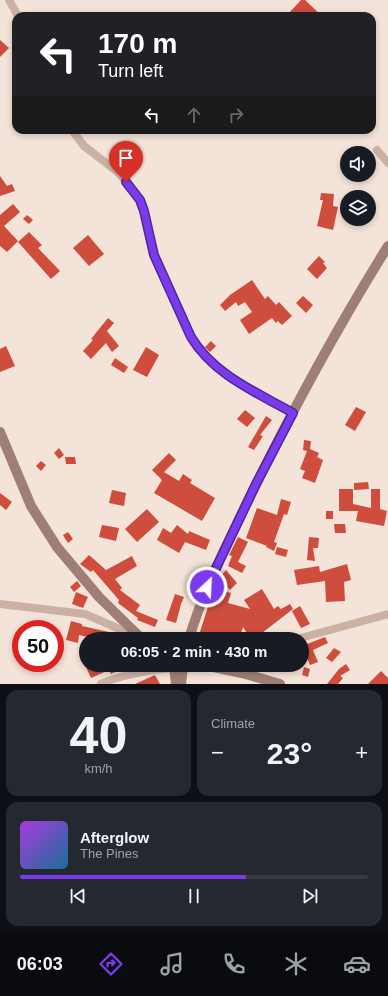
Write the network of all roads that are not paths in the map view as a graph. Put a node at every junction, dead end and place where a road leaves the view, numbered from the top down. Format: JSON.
{"nodes":[{"id":1,"x":9,"y":0,"type":"edge"},
{"id":2,"x":16,"y":12,"type":"edge"},
{"id":3,"x":75,"y":134,"type":"edge"},
{"id":4,"x":377,"y":150,"type":"dead end"},
{"id":5,"x":388,"y":163,"type":"edge"},
{"id":6,"x":388,"y":246,"type":"edge"},
{"id":7,"x":293,"y":413,"type":"junction"},
{"id":8,"x":0,"y":432,"type":"edge"},
{"id":9,"x":0,"y":604,"type":"edge"},
{"id":10,"x":388,"y":614,"type":"edge"},
{"id":11,"x":193,"y":626,"type":"junction"},
{"id":12,"x":126,"y":632,"type":"edge"},
{"id":13,"x":135,"y":632,"type":"edge"},
{"id":14,"x":189,"y":632,"type":"edge"},
{"id":15,"x":191,"y":632,"type":"edge"},
{"id":16,"x":309,"y":636,"type":"edge"},
{"id":17,"x":141,"y":672,"type":"edge"},
{"id":18,"x":177,"y":672,"type":"edge"},
{"id":19,"x":178,"y":672,"type":"edge"},
{"id":20,"x":237,"y":672,"type":"edge"},
{"id":21,"x":242,"y":673,"type":"joint"},
{"id":22,"x":101,"y":684,"type":"edge"},
{"id":23,"x":176,"y":684,"type":"edge"},
{"id":24,"x":181,"y":684,"type":"edge"},
{"id":25,"x":280,"y":684,"type":"edge"}],
"edges":[{"from":1,"to":2,"type":"street"},
{"from":3,"to":7,"type":"street"},
{"from":4,"to":5,"type":"street"},
{"from":6,"to":7,"type":"main road"},
{"from":7,"to":11,"type":"main road"},
{"from":8,"to":13,"type":"main road"},
{"from":9,"to":12,"type":"street"},
{"from":10,"to":16,"type":"street"},
{"from":11,"to":14,"type":"main road"},
{"from":11,"to":15,"type":"main road"},
{"from":17,"to":22,"type":"street"},
{"from":18,"to":23,"type":"main road"},
{"from":19,"to":24,"type":"main road"},
{"from":20,"to":21,"type":"main road"},
{"from":21,"to":25,"type":"main road"}]}
